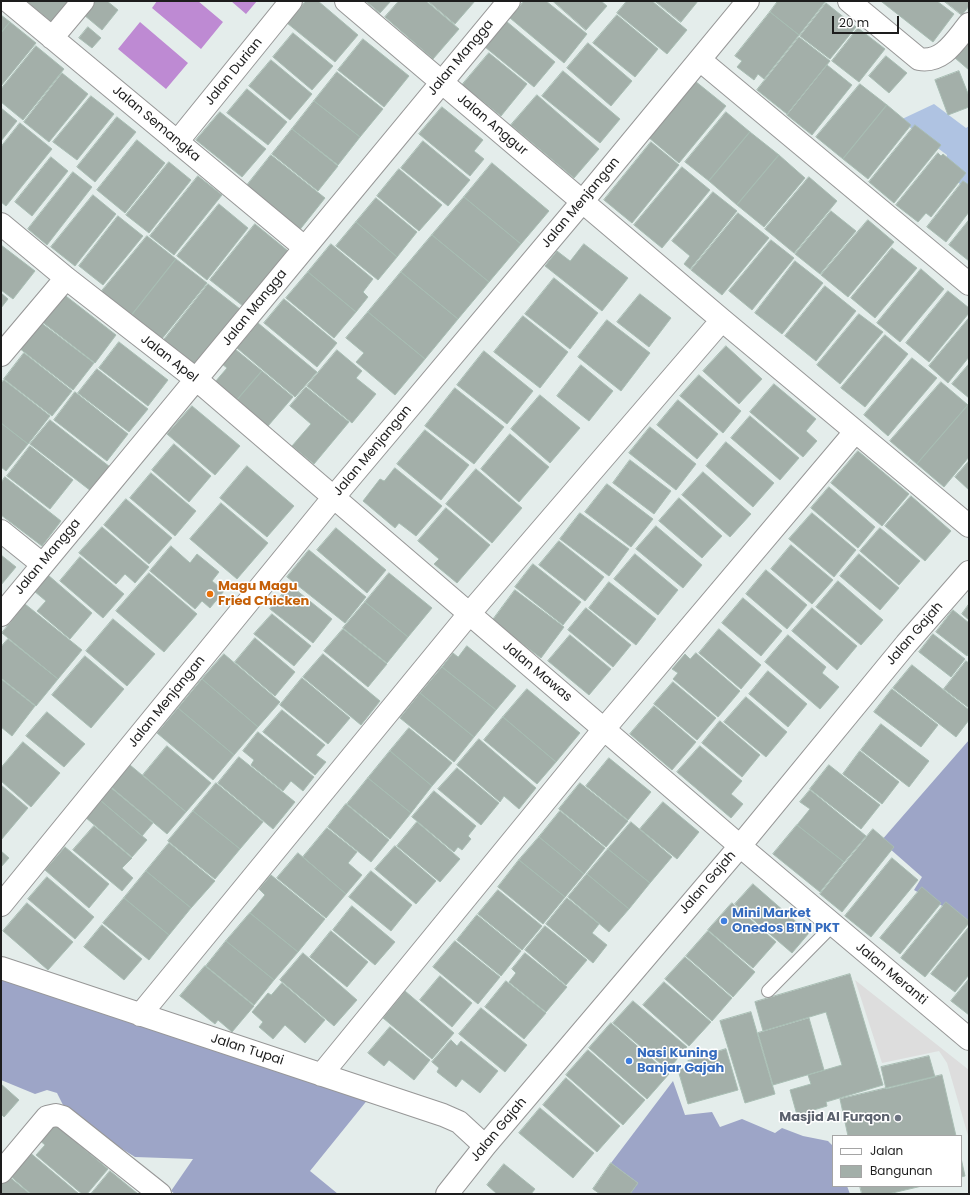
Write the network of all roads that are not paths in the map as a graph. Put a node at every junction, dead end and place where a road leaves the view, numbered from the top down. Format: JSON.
{"nodes":[{"id":1,"x":8,"y":1,"type":"edge"},
{"id":2,"x":83,"y":1,"type":"edge"},
{"id":3,"x":291,"y":1,"type":"edge"},
{"id":4,"x":346,"y":1,"type":"edge"},
{"id":5,"x":509,"y":1,"type":"edge"},
{"id":6,"x":748,"y":1,"type":"edge"},
{"id":7,"x":849,"y":1,"type":"edge"},
{"id":8,"x":969,"y":24,"type":"edge"},
{"id":9,"x":52,"y":38,"type":"junction"},
{"id":10,"x":700,"y":60,"type":"junction"},
{"id":11,"x":441,"y":83,"type":"junction"},
{"id":12,"x":177,"y":142,"type":"junction"},
{"id":13,"x":582,"y":202,"type":"junction"},
{"id":14,"x":1,"y":224,"type":"edge"},
{"id":15,"x":304,"y":247,"type":"junction"},
{"id":16,"x":66,"y":278,"type":"junction"},
{"id":17,"x":969,"y":284,"type":"edge"},
{"id":18,"x":722,"y":320,"type":"junction"},
{"id":19,"x":1,"y":355,"type":"edge"},
{"id":20,"x":197,"y":380,"type":"junction"},
{"id":21,"x":855,"y":432,"type":"junction"},
{"id":22,"x":333,"y":498,"type":"junction"},
{"id":23,"x":969,"y":526,"type":"edge"},
{"id":24,"x":1,"y":531,"type":"edge"},
{"id":25,"x":42,"y":564,"type":"junction"},
{"id":26,"x":969,"y":572,"type":"edge"},
{"id":27,"x":1,"y":614,"type":"edge"},
{"id":28,"x":469,"y":614,"type":"junction"},
{"id":29,"x":604,"y":729,"type":"junction"},
{"id":30,"x":740,"y":846,"type":"junction"},
{"id":31,"x":1,"y":905,"type":"edge"},
{"id":32,"x":833,"y":925,"type":"junction"},
{"id":33,"x":1,"y":968,"type":"edge"},
{"id":34,"x":768,"y":991,"type":"dead end"},
{"id":35,"x":140,"y":1015,"type":"junction"},
{"id":36,"x":969,"y":1039,"type":"edge"},
{"id":37,"x":321,"y":1075,"type":"junction"},
{"id":38,"x":484,"y":1146,"type":"junction"},
{"id":39,"x":1,"y":1172,"type":"edge"},
{"id":40,"x":160,"y":1194,"type":"edge"},
{"id":41,"x":447,"y":1194,"type":"edge"}],
"edges":[{"from":1,"to":9,"type":"street","name":"Jalan Semangka"},
{"from":2,"to":9,"type":"street"},
{"from":3,"to":12,"type":"street","name":"Jalan Durian"},
{"from":4,"to":11,"type":"street","name":"Jalan Anggur"},
{"from":5,"to":11,"type":"street","name":"Jalan Mangga"},
{"from":6,"to":10,"type":"street","name":"Jalan Menjangan"},
{"from":7,"to":8,"type":"street"},
{"from":9,"to":12,"type":"street","name":"Jalan Semangka"},
{"from":10,"to":13,"type":"street","name":"Jalan Menjangan"},
{"from":10,"to":17,"type":"street"},
{"from":11,"to":13,"type":"street","name":"Jalan Anggur"},
{"from":11,"to":15,"type":"street","name":"Jalan Mangga"},
{"from":12,"to":15,"type":"street","name":"Jalan Semangka"},
{"from":13,"to":18,"type":"street","name":"Jalan Anggur"},
{"from":13,"to":22,"type":"street","name":"Jalan Menjangan"},
{"from":14,"to":16,"type":"street","name":"Jalan Apel"},
{"from":15,"to":20,"type":"street","name":"Jalan Mangga"},
{"from":16,"to":19,"type":"street"},
{"from":16,"to":20,"type":"street","name":"Jalan Apel"},
{"from":18,"to":21,"type":"street","name":"Jalan Anggur"},
{"from":18,"to":28,"type":"street"},
{"from":20,"to":22,"type":"street","name":"Jalan Apel"},
{"from":20,"to":25,"type":"street","name":"Jalan Mangga"},
{"from":21,"to":23,"type":"street","name":"Jalan Anggur"},
{"from":21,"to":29,"type":"street"},
{"from":22,"to":28,"type":"street","name":"Jalan Mawas"},
{"from":22,"to":31,"type":"street","name":"Jalan Menjangan"},
{"from":24,"to":25,"type":"street"},
{"from":25,"to":27,"type":"street","name":"Jalan Mangga"},
{"from":26,"to":30,"type":"street","name":"Jalan Gajah"},
{"from":28,"to":29,"type":"street","name":"Jalan Mawas"},
{"from":28,"to":35,"type":"street"},
{"from":29,"to":30,"type":"street","name":"Jalan Mawas"},
{"from":29,"to":37,"type":"street"},
{"from":30,"to":32,"type":"street","name":"Jalan Meranti"},
{"from":30,"to":38,"type":"street","name":"Jalan Gajah"},
{"from":32,"to":34,"type":"lane"},
{"from":32,"to":36,"type":"street","name":"Jalan Meranti"},
{"from":33,"to":35,"type":"street","name":"Jalan Tupai"},
{"from":35,"to":37,"type":"street","name":"Jalan Tupai"},
{"from":37,"to":38,"type":"street","name":"Jalan Tupai"},
{"from":38,"to":41,"type":"street","name":"Jalan Gajah"},
{"from":39,"to":40,"type":"street"}]}
